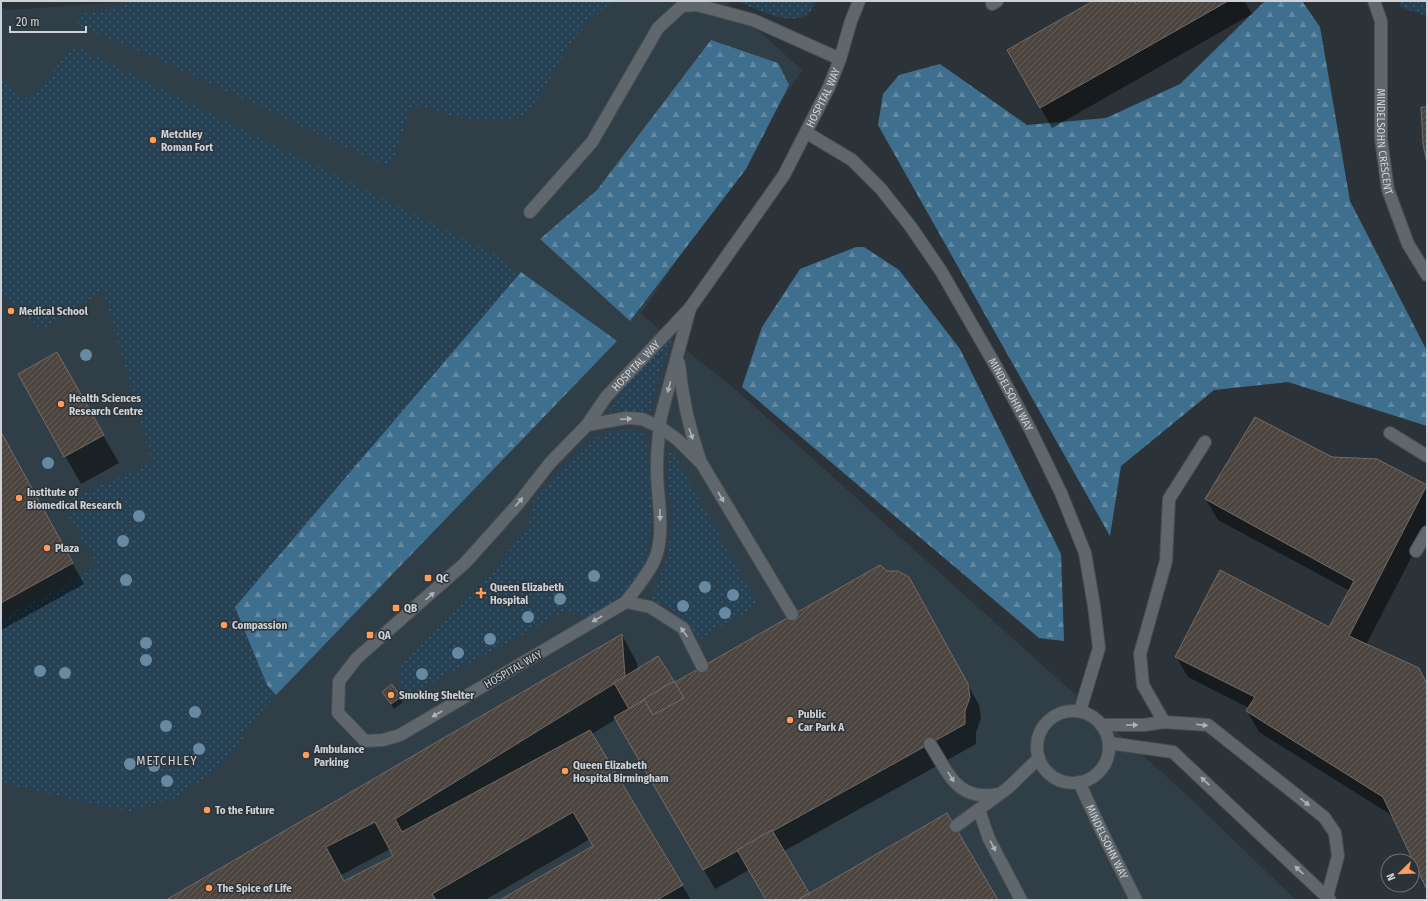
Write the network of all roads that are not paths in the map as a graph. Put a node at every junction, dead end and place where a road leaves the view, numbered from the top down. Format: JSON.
{"nodes":[{"id":1,"x":849,"y":1,"type":"edge"},
{"id":2,"x":859,"y":1,"type":"edge"},
{"id":3,"x":1374,"y":1,"type":"edge"},
{"id":4,"x":851,"y":21,"type":"junction"},
{"id":5,"x":840,"y":59,"type":"junction"},
{"id":6,"x":807,"y":133,"type":"junction"},
{"id":7,"x":530,"y":212,"type":"dead end"},
{"id":8,"x":1427,"y":275,"type":"edge"},
{"id":9,"x":690,"y":308,"type":"junction"},
{"id":10,"x":678,"y":354,"type":"junction"},
{"id":11,"x":587,"y":425,"type":"junction"},
{"id":12,"x":660,"y":427,"type":"junction"},
{"id":13,"x":1390,"y":433,"type":"dead end"},
{"id":14,"x":1205,"y":442,"type":"dead end"},
{"id":15,"x":1427,"y":456,"type":"edge"},
{"id":16,"x":702,"y":464,"type":"junction"},
{"id":17,"x":1427,"y":532,"type":"edge"},
{"id":18,"x":1416,"y":550,"type":"dead end"},
{"id":19,"x":626,"y":602,"type":"junction"},
{"id":20,"x":792,"y":614,"type":"dead end"},
{"id":21,"x":702,"y":666,"type":"dead end"},
{"id":22,"x":1080,"y":711,"type":"junction"},
{"id":23,"x":1164,"y":722,"type":"junction"},
{"id":24,"x":1101,"y":725,"type":"junction"},
{"id":25,"x":930,"y":744,"type":"dead end"},
{"id":26,"x":1109,"y":744,"type":"junction"},
{"id":27,"x":1039,"y":758,"type":"junction"},
{"id":28,"x":1080,"y":782,"type":"junction"},
{"id":29,"x":1000,"y":794,"type":"junction"},
{"id":30,"x":979,"y":810,"type":"junction"},
{"id":31,"x":956,"y":826,"type":"dead end"},
{"id":32,"x":1329,"y":899,"type":"edge"},
{"id":33,"x":1021,"y":900,"type":"edge"},
{"id":34,"x":1135,"y":900,"type":"edge"}],
"edges":[{"from":1,"to":4,"type":"street","name":"HOSPITAL WAY"},
{"from":2,"to":4,"type":"street","name":"HOSPITAL WAY"},
{"from":3,"to":8,"type":"street","name":"MINDELSOHN CRESCENT"},
{"from":4,"to":5,"type":"street","name":"HOSPITAL WAY"},
{"from":5,"to":6,"type":"street","name":"HOSPITAL WAY"},
{"from":5,"to":7,"type":"street"},
{"from":6,"to":9,"type":"street","name":"HOSPITAL WAY"},
{"from":6,"to":22,"type":"street","name":"MINDELSOHN WAY"},
{"from":9,"to":10,"type":"street","name":"HOSPITAL WAY"},
{"from":9,"to":11,"type":"street","name":"HOSPITAL WAY"},
{"from":10,"to":12,"type":"street","name":"HOSPITAL WAY","one_way":true},
{"from":10,"to":16,"type":"street","one_way":true},
{"from":11,"to":12,"type":"street","one_way":true},
{"from":19,"to":11,"type":"street","name":"HOSPITAL WAY","one_way":true},
{"from":12,"to":16,"type":"street"},
{"from":12,"to":19,"type":"street","name":"HOSPITAL WAY","one_way":true},
{"from":13,"to":15,"type":"street"},
{"from":14,"to":23,"type":"street"},
{"from":16,"to":20,"type":"street","one_way":true},
{"from":17,"to":18,"type":"street"},
{"from":21,"to":19,"type":"street","one_way":true},
{"from":22,"to":24,"type":"street"},
{"from":22,"to":27,"type":"street"},
{"from":24,"to":23,"type":"street","one_way":true},
{"from":23,"to":32,"type":"street","one_way":true},
{"from":24,"to":26,"type":"street"},
{"from":25,"to":29,"type":"street","one_way":true},
{"from":26,"to":28,"type":"street"},
{"from":32,"to":26,"type":"street","one_way":true},
{"from":27,"to":28,"type":"street"},
{"from":27,"to":29,"type":"street"},
{"from":28,"to":34,"type":"street","name":"MINDELSOHN WAY"},
{"from":29,"to":30,"type":"street"},
{"from":30,"to":31,"type":"street"},
{"from":30,"to":33,"type":"street","one_way":true}]}
